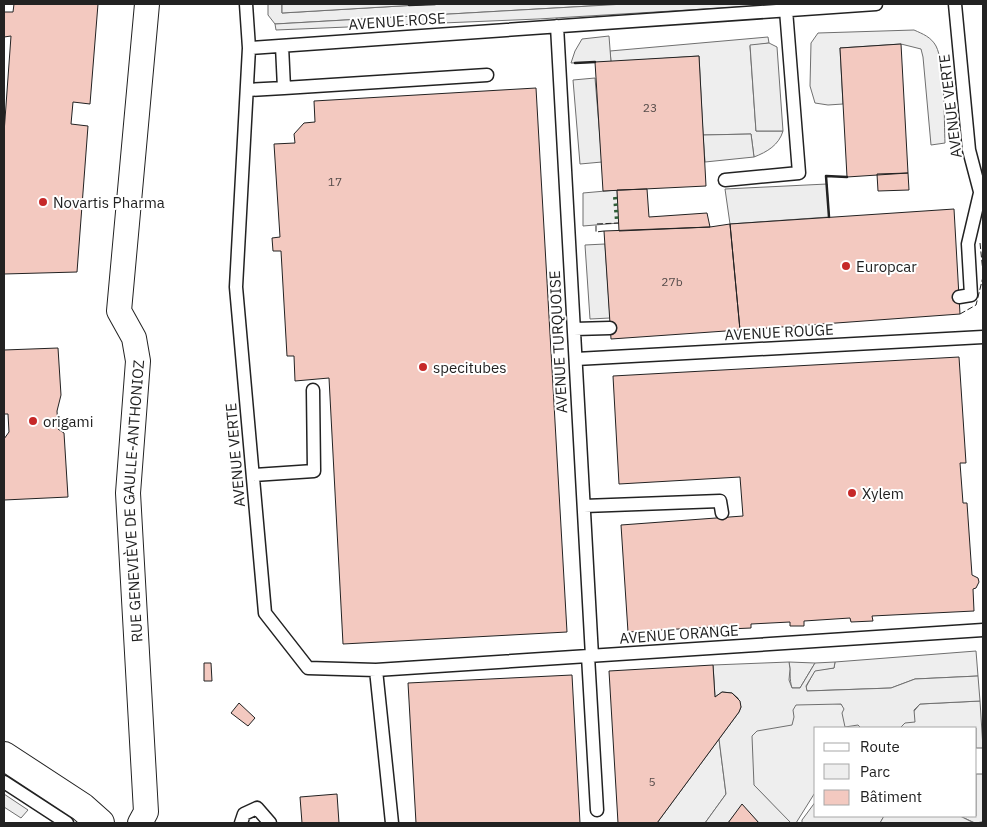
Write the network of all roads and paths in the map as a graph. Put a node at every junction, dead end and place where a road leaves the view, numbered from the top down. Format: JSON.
{"nodes":[{"id":1,"x":147,"y":4,"type":"edge"},
{"id":2,"x":246,"y":4,"type":"edge"},
{"id":3,"x":876,"y":4,"type":"edge"},
{"id":4,"x":955,"y":4,"type":"edge"},
{"id":5,"x":786,"y":10,"type":"junction"},
{"id":6,"x":557,"y":26,"type":"junction"},
{"id":7,"x":282,"y":46,"type":"junction"},
{"id":8,"x":249,"y":48,"type":"junction"},
{"id":9,"x":488,"y":75,"type":"dead end"},
{"id":10,"x":284,"y":88,"type":"junction"},
{"id":11,"x":247,"y":90,"type":"junction"},
{"id":12,"x":725,"y":180,"type":"dead end"},
{"id":13,"x":982,"y":198,"type":"edge"},
{"id":14,"x":959,"y":296,"type":"dead end"},
{"id":15,"x":610,"y":328,"type":"dead end"},
{"id":16,"x":574,"y":329,"type":"junction"},
{"id":17,"x":983,"y":337,"type":"edge"},
{"id":18,"x":576,"y":359,"type":"junction"},
{"id":19,"x":313,"y":390,"type":"dead end"},
{"id":20,"x":253,"y":475,"type":"junction"},
{"id":21,"x":584,"y":506,"type":"junction"},
{"id":22,"x":722,"y":513,"type":"dead end"},
{"id":23,"x":983,"y":630,"type":"edge"},
{"id":24,"x":590,"y":656,"type":"junction"},
{"id":25,"x":376,"y":670,"type":"junction"},
{"id":26,"x":4,"y":756,"type":"edge"},
{"id":27,"x":4,"y":782,"type":"edge"},
{"id":28,"x":597,"y":810,"type":"dead end"},
{"id":29,"x":67,"y":823,"type":"edge"},
{"id":30,"x":100,"y":823,"type":"edge"},
{"id":31,"x":140,"y":823,"type":"edge"},
{"id":32,"x":241,"y":823,"type":"edge"},
{"id":33,"x":270,"y":823,"type":"edge"},
{"id":34,"x":392,"y":823,"type":"edge"}],
"edges":[{"from":1,"to":31,"type":"street","name":"RUE GENEVIÈVE DE GAULLE-ANTHONIOZ"},
{"from":2,"to":8,"type":"lane","name":"AVENUE VERTE"},
{"from":3,"to":5,"type":"lane","name":"AVENUE ROSE"},
{"from":4,"to":13,"type":"lane","name":"AVENUE VERTE"},
{"from":5,"to":6,"type":"lane","name":"AVENUE ROSE"},
{"from":5,"to":12,"type":"lane"},
{"from":6,"to":7,"type":"lane","name":"AVENUE ROSE"},
{"from":6,"to":16,"type":"lane","name":"AVENUE TURQUOISE"},
{"from":7,"to":8,"type":"lane","name":"AVENUE ROSE"},
{"from":7,"to":10,"type":"lane"},
{"from":8,"to":11,"type":"lane","name":"AVENUE VERTE"},
{"from":9,"to":10,"type":"lane"},
{"from":10,"to":11,"type":"lane"},
{"from":11,"to":20,"type":"lane","name":"AVENUE VERTE"},
{"from":13,"to":14,"type":"lane"},
{"from":15,"to":16,"type":"lane"},
{"from":16,"to":18,"type":"lane","name":"AVENUE TURQUOISE"},
{"from":17,"to":18,"type":"lane","name":"AVENUE ROUGE"},
{"from":18,"to":21,"type":"lane","name":"AVENUE TURQUOISE"},
{"from":19,"to":20,"type":"lane"},
{"from":20,"to":25,"type":"lane","name":"AVENUE VERTE"},
{"from":21,"to":22,"type":"lane"},
{"from":21,"to":24,"type":"lane","name":"AVENUE TURQUOISE"},
{"from":23,"to":24,"type":"lane","name":"AVENUE ORANGE"},
{"from":24,"to":25,"type":"lane","name":"AVENUE ORANGE"},
{"from":24,"to":28,"type":"lane","name":"AVENUE TURQUOISE"},
{"from":25,"to":34,"type":"lane"},
{"from":26,"to":30,"type":"street"},
{"from":27,"to":29,"type":"lane"},
{"from":32,"to":33,"type":"lane"}]}
